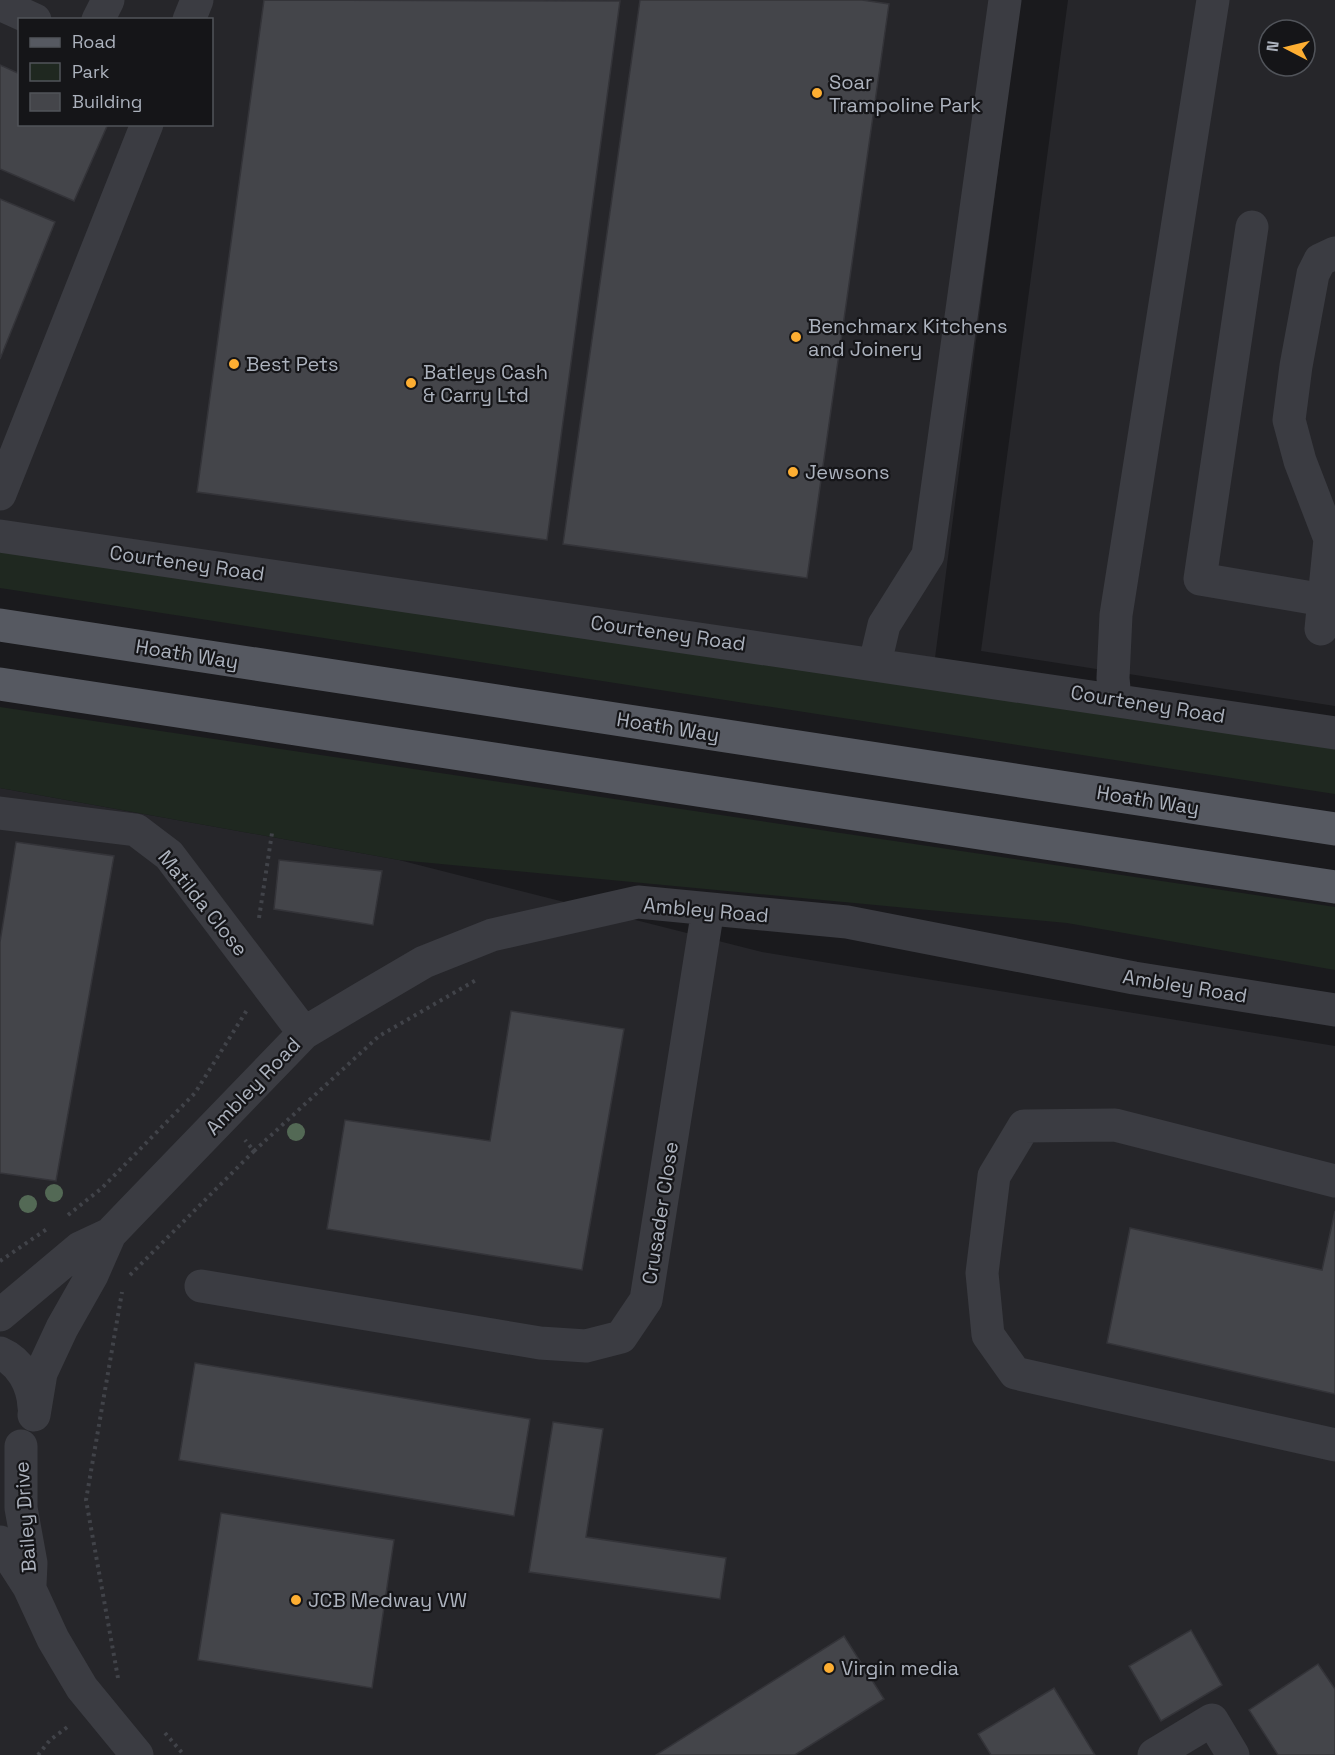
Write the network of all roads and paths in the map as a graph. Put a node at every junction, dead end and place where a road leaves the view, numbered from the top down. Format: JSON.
{"nodes":[{"id":1,"x":108,"y":0,"type":"edge"},
{"id":2,"x":197,"y":0,"type":"edge"},
{"id":3,"x":1005,"y":0,"type":"edge"},
{"id":4,"x":1214,"y":0,"type":"edge"},
{"id":5,"x":0,"y":4,"type":"edge"},
{"id":6,"x":31,"y":18,"type":"edge"},
{"id":7,"x":99,"y":18,"type":"edge"},
{"id":8,"x":190,"y":18,"type":"edge"},
{"id":9,"x":146,"y":126,"type":"edge"},
{"id":10,"x":1252,"y":227,"type":"dead end"},
{"id":11,"x":1335,"y":253,"type":"edge"},
{"id":12,"x":0,"y":494,"type":"edge"},
{"id":13,"x":0,"y":536,"type":"edge"},
{"id":14,"x":0,"y":625,"type":"edge"},
{"id":15,"x":875,"y":663,"type":"junction"},
{"id":16,"x":0,"y":684,"type":"edge"},
{"id":17,"x":1115,"y":699,"type":"junction"},
{"id":18,"x":1335,"y":733,"type":"edge"},
{"id":19,"x":0,"y":813,"type":"edge"},
{"id":20,"x":1335,"y":829,"type":"edge"},
{"id":21,"x":272,"y":832,"type":"dead end"},
{"id":22,"x":1335,"y":887,"type":"edge"},
{"id":23,"x":708,"y":909,"type":"junction"},
{"id":24,"x":236,"y":943,"type":"junction"},
{"id":25,"x":476,"y":980,"type":"dead end"},
{"id":26,"x":247,"y":1003,"type":"dead end"},
{"id":27,"x":1335,"y":1010,"type":"edge"},
{"id":28,"x":304,"y":1033,"type":"junction"},
{"id":29,"x":195,"y":1093,"type":"junction"},
{"id":30,"x":222,"y":1117,"type":"junction"},
{"id":31,"x":254,"y":1151,"type":"junction"},
{"id":32,"x":1335,"y":1181,"type":"edge"},
{"id":33,"x":65,"y":1217,"type":"dead end"},
{"id":34,"x":57,"y":1223,"type":"dead end"},
{"id":35,"x":110,"y":1234,"type":"junction"},
{"id":36,"x":0,"y":1261,"type":"edge"},
{"id":37,"x":201,"y":1286,"type":"dead end"},
{"id":38,"x":0,"y":1315,"type":"edge"},
{"id":39,"x":0,"y":1353,"type":"edge"},
{"id":40,"x":34,"y":1415,"type":"junction"},
{"id":41,"x":1335,"y":1445,"type":"edge"},
{"id":42,"x":10,"y":1454,"type":"edge"},
{"id":43,"x":0,"y":1542,"type":"edge"},
{"id":44,"x":29,"y":1587,"type":"junction"},
{"id":45,"x":118,"y":1683,"type":"dead end"},
{"id":46,"x":95,"y":1706,"type":"junction"},
{"id":47,"x":162,"y":1731,"type":"dead end"},
{"id":48,"x":38,"y":1755,"type":"edge"},
{"id":49,"x":137,"y":1755,"type":"edge"},
{"id":50,"x":184,"y":1755,"type":"edge"},
{"id":51,"x":1154,"y":1755,"type":"edge"},
{"id":52,"x":1233,"y":1755,"type":"edge"}],
"edges":[{"from":1,"to":7,"type":"street"},
{"from":2,"to":8,"type":"street"},
{"from":3,"to":15,"type":"street"},
{"from":4,"to":17,"type":"street"},
{"from":5,"to":6,"type":"street"},
{"from":9,"to":12,"type":"street"},
{"from":10,"to":11,"type":"street"},
{"from":13,"to":15,"type":"street","name":"Courteney Road"},
{"from":14,"to":20,"type":"main road","name":"Hoath Way"},
{"from":15,"to":17,"type":"street","name":"Courteney Road"},
{"from":16,"to":22,"type":"main road"},
{"from":17,"to":18,"type":"street","name":"Courteney Road"},
{"from":19,"to":24,"type":"street","name":"Matilda Close"},
{"from":21,"to":24,"type":"path"},
{"from":23,"to":27,"type":"street","name":"Ambley Road"},
{"from":23,"to":28,"type":"street","name":"Ambley Road"},
{"from":23,"to":37,"type":"street","name":"Crusader Close"},
{"from":24,"to":28,"type":"street","name":"Matilda Close"},
{"from":25,"to":31,"type":"path"},
{"from":26,"to":29,"type":"path"},
{"from":28,"to":30,"type":"street","name":"Ambley Road"},
{"from":29,"to":30,"type":"path"},
{"from":29,"to":33,"type":"path"},
{"from":30,"to":31,"type":"path"},
{"from":30,"to":35,"type":"street","name":"Ambley Road"},
{"from":31,"to":45,"type":"path"},
{"from":32,"to":41,"type":"street"},
{"from":34,"to":36,"type":"path"},
{"from":35,"to":38,"type":"street","name":"Ambley Road"},
{"from":35,"to":40,"type":"street","name":"Ambley Road"},
{"from":39,"to":40,"type":"street"},
{"from":40,"to":42,"type":"street","name":"Ambley Road"},
{"from":42,"to":44,"type":"street","name":"Bailey Drive"},
{"from":43,"to":44,"type":"street","name":"Bailey Drive"},
{"from":44,"to":46,"type":"street","name":"Bailey Drive"},
{"from":46,"to":48,"type":"path"},
{"from":46,"to":49,"type":"street","name":"Bailey Drive"},
{"from":47,"to":50,"type":"path"},
{"from":51,"to":52,"type":"street"}]}
